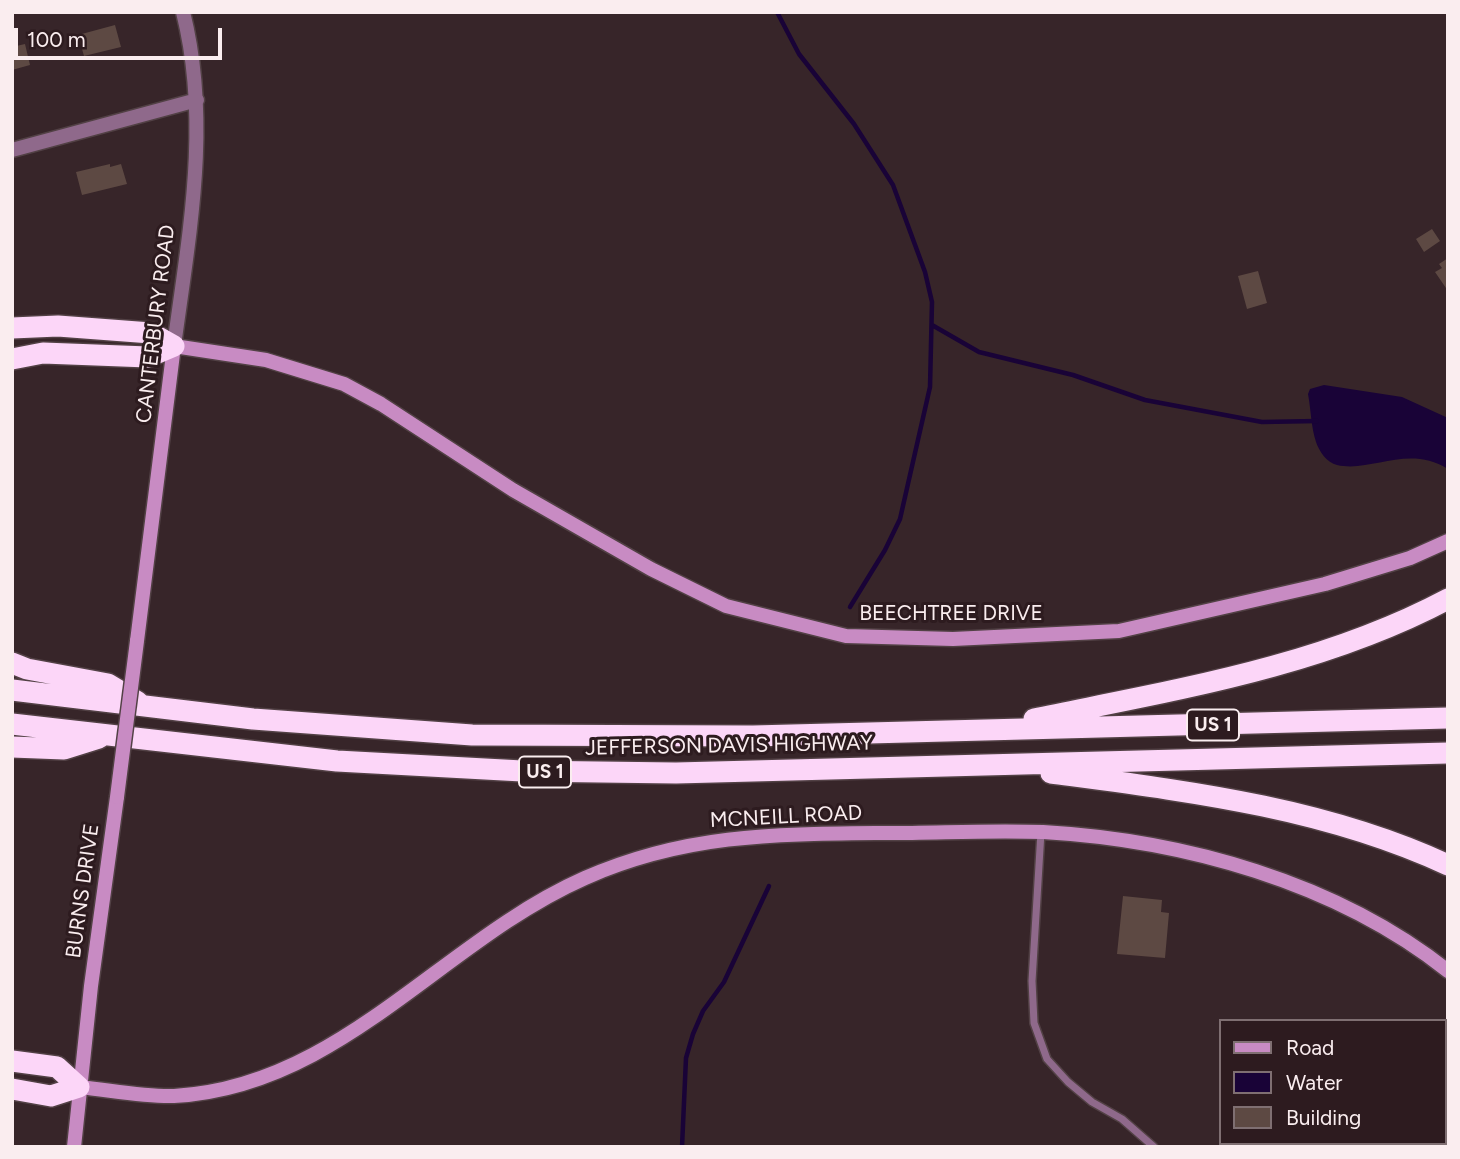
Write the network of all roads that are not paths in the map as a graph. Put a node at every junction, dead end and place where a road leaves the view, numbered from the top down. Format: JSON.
{"nodes":[{"id":1,"x":183,"y":12,"type":"edge"},
{"id":2,"x":197,"y":100,"type":"junction"},
{"id":3,"x":12,"y":150,"type":"edge"},
{"id":4,"x":12,"y":328,"type":"edge"},
{"id":5,"x":174,"y":346,"type":"junction"},
{"id":6,"x":12,"y":359,"type":"edge"},
{"id":7,"x":1448,"y":541,"type":"edge"},
{"id":8,"x":1448,"y":599,"type":"edge"},
{"id":9,"x":137,"y":641,"type":"joint"},
{"id":10,"x":12,"y":663,"type":"edge"},
{"id":11,"x":12,"y":690,"type":"edge"},
{"id":12,"x":146,"y":707,"type":"junction"},
{"id":13,"x":1448,"y":718,"type":"edge"},
{"id":14,"x":12,"y":724,"type":"edge"},
{"id":15,"x":979,"y":731,"type":"junction"},
{"id":16,"x":106,"y":736,"type":"junction"},
{"id":17,"x":12,"y":747,"type":"edge"},
{"id":18,"x":1448,"y":753,"type":"edge"},
{"id":19,"x":987,"y":764,"type":"junction"},
{"id":20,"x":1041,"y":832,"type":"junction"},
{"id":21,"x":1448,"y":865,"type":"edge"},
{"id":22,"x":1448,"y":971,"type":"edge"},
{"id":23,"x":12,"y":1061,"type":"edge"},
{"id":24,"x":79,"y":1087,"type":"junction"},
{"id":25,"x":12,"y":1089,"type":"edge"},
{"id":26,"x":74,"y":1147,"type":"edge"},
{"id":27,"x":1154,"y":1147,"type":"edge"}],
"edges":[{"from":1,"to":2,"type":"street","name":"CANTERBURY ROAD"},
{"from":2,"to":3,"type":"street"},
{"from":2,"to":5,"type":"street","name":"CANTERBURY ROAD"},
{"from":4,"to":5,"type":"highway"},
{"from":5,"to":6,"type":"highway"},
{"from":5,"to":7,"type":"street","name":"BEECHTREE DRIVE"},
{"from":5,"to":9,"type":"street","name":"CANTERBURY ROAD"},
{"from":8,"to":15,"type":"highway"},
{"from":9,"to":24,"type":"street","name":"BURNS DRIVE","bridge":true},
{"from":10,"to":12,"type":"highway"},
{"from":11,"to":12,"type":"highway","name":"JEFFERSON DAVIS HIGHWAY","number":"US 1"},
{"from":12,"to":15,"type":"highway","name":"JEFFERSON DAVIS HIGHWAY","number":"US 1"},
{"from":13,"to":15,"type":"highway","name":"JEFFERSON DAVIS HIGHWAY","number":"US 1"},
{"from":14,"to":16,"type":"highway","name":"JEFFERSON DAVIS HIGHWAY","number":"US 1"},
{"from":16,"to":17,"type":"highway"},
{"from":16,"to":19,"type":"highway","name":"JEFFERSON DAVIS HIGHWAY","number":"US 1"},
{"from":18,"to":19,"type":"highway","name":"JEFFERSON DAVIS HIGHWAY","number":"US 1"},
{"from":19,"to":21,"type":"highway"},
{"from":20,"to":22,"type":"street","name":"MCNEILL ROAD"},
{"from":20,"to":24,"type":"street","name":"MCNEILL ROAD"},
{"from":20,"to":27,"type":"lane"},
{"from":23,"to":24,"type":"highway"},
{"from":24,"to":25,"type":"highway"},
{"from":24,"to":26,"type":"street","name":"BURNS DRIVE"}]}
